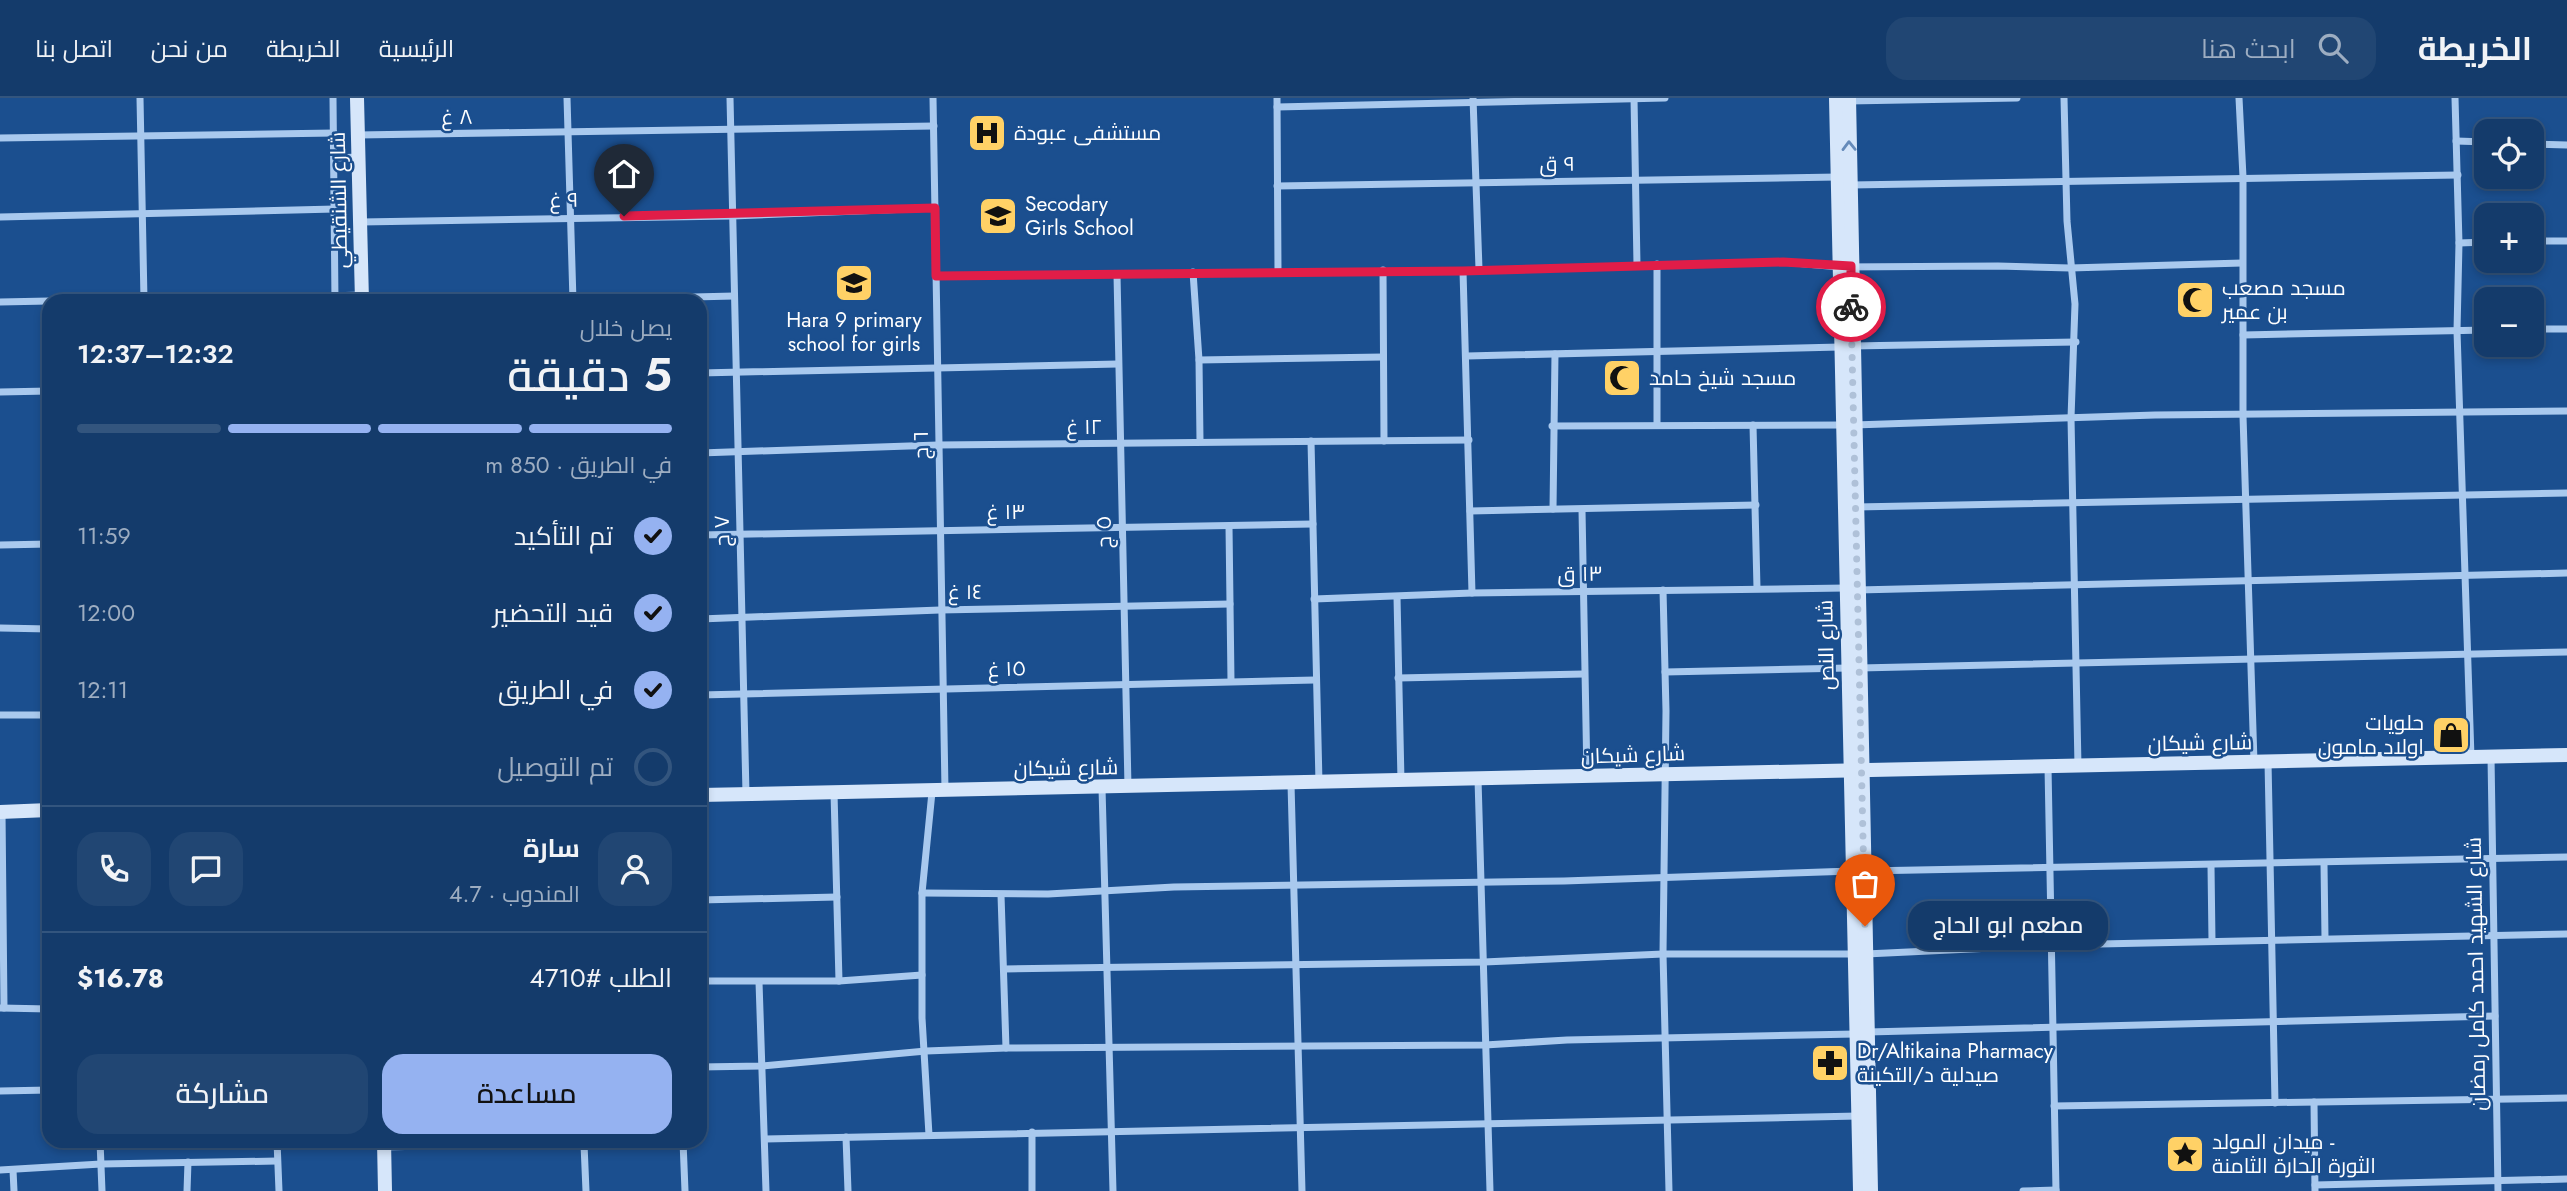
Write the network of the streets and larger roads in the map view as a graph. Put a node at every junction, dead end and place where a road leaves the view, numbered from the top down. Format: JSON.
{"nodes":[{"id":1,"x":140,"y":98,"type":"edge"},
{"id":2,"x":332,"y":98,"type":"edge"},
{"id":3,"x":357,"y":98,"type":"edge"},
{"id":4,"x":567,"y":98,"type":"edge"},
{"id":5,"x":730,"y":98,"type":"edge"},
{"id":6,"x":933,"y":98,"type":"edge"},
{"id":7,"x":1277,"y":98,"type":"edge"},
{"id":8,"x":1665,"y":98,"type":"edge"},
{"id":9,"x":2017,"y":98,"type":"edge"},
{"id":10,"x":2064,"y":98,"type":"edge"},
{"id":11,"x":2239,"y":98,"type":"edge"},
{"id":12,"x":2455,"y":98,"type":"edge"},
{"id":13,"x":1634,"y":99,"type":"edge"},
{"id":14,"x":1843,"y":99,"type":"edge"},
{"id":15,"x":1474,"y":101,"type":"edge"},
{"id":16,"x":1277,"y":107,"type":"junction"},
{"id":17,"x":934,"y":126,"type":"junction"},
{"id":18,"x":730,"y":130,"type":"junction"},
{"id":19,"x":568,"y":133,"type":"junction"},
{"id":20,"x":334,"y":134,"type":"junction"},
{"id":21,"x":358,"y":135,"type":"junction"},
{"id":22,"x":141,"y":137,"type":"junction"},
{"id":23,"x":0,"y":138,"type":"edge"},
{"id":24,"x":2456,"y":141,"type":"junction"},
{"id":25,"x":2474,"y":142,"type":"edge"},
{"id":26,"x":2544,"y":144,"type":"edge"},
{"id":27,"x":2567,"y":145,"type":"edge"},
{"id":28,"x":359,"y":157,"type":"junction"},
{"id":29,"x":335,"y":158,"type":"junction"},
{"id":30,"x":2458,"y":175,"type":"junction"},
{"id":31,"x":2243,"y":177,"type":"junction"},
{"id":32,"x":1638,"y":180,"type":"junction"},
{"id":33,"x":2066,"y":180,"type":"junction"},
{"id":34,"x":1844,"y":181,"type":"junction"},
{"id":35,"x":1475,"y":184,"type":"junction"},
{"id":36,"x":1277,"y":186,"type":"junction"},
{"id":37,"x":935,"y":208,"type":"junction"},
{"id":38,"x":335,"y":209,"type":"junction"},
{"id":39,"x":142,"y":213,"type":"junction"},
{"id":40,"x":732,"y":216,"type":"junction"},
{"id":41,"x":0,"y":217,"type":"edge"},
{"id":42,"x":570,"y":217,"type":"junction"},
{"id":43,"x":361,"y":222,"type":"junction"},
{"id":44,"x":2567,"y":241,"type":"edge"},
{"id":45,"x":2474,"y":242,"type":"edge"},
{"id":46,"x":2544,"y":242,"type":"edge"},
{"id":47,"x":2459,"y":243,"type":"junction"},
{"id":48,"x":2242,"y":263,"type":"junction"},
{"id":49,"x":1657,"y":264,"type":"junction"},
{"id":50,"x":1637,"y":265,"type":"junction"},
{"id":51,"x":1846,"y":267,"type":"junction"},
{"id":52,"x":2070,"y":268,"type":"junction"},
{"id":53,"x":1479,"y":269,"type":"junction"},
{"id":54,"x":1383,"y":270,"type":"junction"},
{"id":55,"x":1278,"y":271,"type":"junction"},
{"id":56,"x":1463,"y":271,"type":"junction"},
{"id":57,"x":1193,"y":272,"type":"junction"},
{"id":58,"x":1117,"y":275,"type":"junction"},
{"id":59,"x":936,"y":276,"type":"junction"},
{"id":60,"x":144,"y":294,"type":"edge"},
{"id":61,"x":335,"y":294,"type":"edge"},
{"id":62,"x":362,"y":294,"type":"edge"},
{"id":63,"x":573,"y":294,"type":"edge"},
{"id":64,"x":734,"y":296,"type":"junction"},
{"id":65,"x":707,"y":297,"type":"edge"},
{"id":66,"x":42,"y":301,"type":"edge"},
{"id":67,"x":0,"y":302,"type":"edge"},
{"id":68,"x":2567,"y":328,"type":"edge"},
{"id":69,"x":2544,"y":329,"type":"edge"},
{"id":70,"x":2474,"y":330,"type":"edge"},
{"id":71,"x":2457,"y":331,"type":"junction"},
{"id":72,"x":2243,"y":335,"type":"junction"},
{"id":73,"x":2076,"y":342,"type":"junction"},
{"id":74,"x":1846,"y":347,"type":"junction"},
{"id":75,"x":1656,"y":351,"type":"junction"},
{"id":76,"x":1555,"y":354,"type":"junction"},
{"id":77,"x":1466,"y":356,"type":"junction"},
{"id":78,"x":1383,"y":357,"type":"junction"},
{"id":79,"x":1199,"y":360,"type":"junction"},
{"id":80,"x":1118,"y":364,"type":"junction"},
{"id":81,"x":939,"y":367,"type":"junction"},
{"id":82,"x":734,"y":372,"type":"junction"},
{"id":83,"x":707,"y":373,"type":"edge"},
{"id":84,"x":42,"y":391,"type":"edge"},
{"id":85,"x":0,"y":392,"type":"edge"},
{"id":86,"x":2567,"y":411,"type":"edge"},
{"id":87,"x":2460,"y":413,"type":"junction"},
{"id":88,"x":2243,"y":416,"type":"junction"},
{"id":89,"x":2071,"y":418,"type":"junction"},
{"id":90,"x":1657,"y":425,"type":"junction"},
{"id":91,"x":1753,"y":425,"type":"junction"},
{"id":92,"x":1848,"y":425,"type":"junction"},
{"id":93,"x":1552,"y":426,"type":"junction"},
{"id":94,"x":1469,"y":440,"type":"junction"},
{"id":95,"x":1384,"y":441,"type":"junction"},
{"id":96,"x":1200,"y":442,"type":"junction"},
{"id":97,"x":1311,"y":442,"type":"junction"},
{"id":98,"x":1120,"y":444,"type":"junction"},
{"id":99,"x":938,"y":445,"type":"junction"},
{"id":100,"x":707,"y":453,"type":"edge"},
{"id":101,"x":736,"y":453,"type":"junction"},
{"id":102,"x":2567,"y":493,"type":"edge"},
{"id":103,"x":2462,"y":495,"type":"junction"},
{"id":104,"x":2247,"y":497,"type":"junction"},
{"id":105,"x":2071,"y":503,"type":"junction"},
{"id":106,"x":1756,"y":505,"type":"junction"},
{"id":107,"x":1855,"y":508,"type":"junction"},
{"id":108,"x":1553,"y":509,"type":"junction"},
{"id":109,"x":1581,"y":509,"type":"junction"},
{"id":110,"x":1470,"y":511,"type":"junction"},
{"id":111,"x":1313,"y":524,"type":"junction"},
{"id":112,"x":1122,"y":526,"type":"junction"},
{"id":113,"x":1229,"y":526,"type":"junction"},
{"id":114,"x":939,"y":531,"type":"junction"},
{"id":115,"x":739,"y":534,"type":"junction"},
{"id":116,"x":707,"y":535,"type":"edge"},
{"id":117,"x":42,"y":544,"type":"edge"},
{"id":118,"x":0,"y":545,"type":"edge"},
{"id":119,"x":2567,"y":573,"type":"edge"},
{"id":120,"x":2464,"y":577,"type":"junction"},
{"id":121,"x":2248,"y":581,"type":"junction"},
{"id":122,"x":2075,"y":587,"type":"junction"},
{"id":123,"x":1758,"y":588,"type":"junction"},
{"id":124,"x":1852,"y":589,"type":"junction"},
{"id":125,"x":1663,"y":590,"type":"junction"},
{"id":126,"x":1583,"y":591,"type":"junction"},
{"id":127,"x":1472,"y":593,"type":"junction"},
{"id":128,"x":1397,"y":597,"type":"junction"},
{"id":129,"x":1314,"y":599,"type":"junction"},
{"id":130,"x":1230,"y":604,"type":"junction"},
{"id":131,"x":1125,"y":608,"type":"junction"},
{"id":132,"x":940,"y":610,"type":"junction"},
{"id":133,"x":707,"y":619,"type":"edge"},
{"id":134,"x":741,"y":619,"type":"junction"},
{"id":135,"x":0,"y":628,"type":"edge"},
{"id":136,"x":42,"y":629,"type":"edge"},
{"id":137,"x":2567,"y":652,"type":"edge"},
{"id":138,"x":2468,"y":654,"type":"junction"},
{"id":139,"x":2251,"y":657,"type":"junction"},
{"id":140,"x":2077,"y":663,"type":"junction"},
{"id":141,"x":1854,"y":668,"type":"junction"},
{"id":142,"x":1665,"y":672,"type":"junction"},
{"id":143,"x":1584,"y":674,"type":"junction"},
{"id":144,"x":1398,"y":678,"type":"junction"},
{"id":145,"x":1315,"y":680,"type":"junction"},
{"id":146,"x":1231,"y":681,"type":"junction"},
{"id":147,"x":1124,"y":682,"type":"junction"},
{"id":148,"x":942,"y":688,"type":"junction"},
{"id":149,"x":744,"y":694,"type":"junction"},
{"id":150,"x":707,"y":695,"type":"edge"},
{"id":151,"x":0,"y":715,"type":"edge"},
{"id":152,"x":42,"y":715,"type":"edge"},
{"id":153,"x":2567,"y":755,"type":"edge"},
{"id":154,"x":2491,"y":756,"type":"junction"},
{"id":155,"x":2470,"y":757,"type":"junction"},
{"id":156,"x":2261,"y":762,"type":"junction"},
{"id":157,"x":2078,"y":766,"type":"junction"},
{"id":158,"x":2048,"y":767,"type":"junction"},
{"id":159,"x":1855,"y":771,"type":"junction"},
{"id":160,"x":1664,"y":775,"type":"junction"},
{"id":161,"x":1587,"y":778,"type":"junction"},
{"id":162,"x":1478,"y":779,"type":"junction"},
{"id":163,"x":1402,"y":781,"type":"junction"},
{"id":164,"x":1291,"y":783,"type":"junction"},
{"id":165,"x":1319,"y":783,"type":"junction"},
{"id":166,"x":1102,"y":788,"type":"junction"},
{"id":167,"x":1128,"y":788,"type":"junction"},
{"id":168,"x":834,"y":792,"type":"junction"},
{"id":169,"x":938,"y":792,"type":"junction"},
{"id":170,"x":707,"y":795,"type":"edge"},
{"id":171,"x":746,"y":795,"type":"junction"},
{"id":172,"x":42,"y":810,"type":"edge"},
{"id":173,"x":1,"y":812,"type":"edge"},
{"id":174,"x":2567,"y":857,"type":"edge"},
{"id":175,"x":2491,"y":859,"type":"junction"},
{"id":176,"x":2324,"y":864,"type":"junction"},
{"id":177,"x":2271,"y":865,"type":"junction"},
{"id":178,"x":2211,"y":866,"type":"junction"},
{"id":179,"x":2050,"y":869,"type":"junction"},
{"id":180,"x":1858,"y":871,"type":"junction"},
{"id":181,"x":1663,"y":877,"type":"junction"},
{"id":182,"x":1481,"y":882,"type":"junction"},
{"id":183,"x":1294,"y":884,"type":"junction"},
{"id":184,"x":1104,"y":891,"type":"junction"},
{"id":185,"x":922,"y":893,"type":"junction"},
{"id":186,"x":1001,"y":895,"type":"junction"},
{"id":187,"x":837,"y":897,"type":"junction"},
{"id":188,"x":707,"y":900,"type":"edge"},
{"id":189,"x":2,"y":919,"type":"edge"},
{"id":190,"x":2567,"y":934,"type":"edge"},
{"id":191,"x":2494,"y":936,"type":"junction"},
{"id":192,"x":2325,"y":938,"type":"junction"},
{"id":193,"x":2212,"y":941,"type":"junction"},
{"id":194,"x":2272,"y":941,"type":"junction"},
{"id":195,"x":2053,"y":944,"type":"junction"},
{"id":196,"x":1663,"y":954,"type":"junction"},
{"id":197,"x":1860,"y":954,"type":"junction"},
{"id":198,"x":1484,"y":962,"type":"junction"},
{"id":199,"x":1295,"y":964,"type":"junction"},
{"id":200,"x":1107,"y":966,"type":"junction"},
{"id":201,"x":1004,"y":968,"type":"junction"},
{"id":202,"x":922,"y":975,"type":"junction"},
{"id":203,"x":707,"y":981,"type":"edge"},
{"id":204,"x":839,"y":981,"type":"junction"},
{"id":205,"x":759,"y":982,"type":"junction"},
{"id":206,"x":2,"y":1008,"type":"edge"},
{"id":207,"x":42,"y":1009,"type":"edge"},
{"id":208,"x":2495,"y":1016,"type":"junction"},
{"id":209,"x":2273,"y":1022,"type":"junction"},
{"id":210,"x":2053,"y":1026,"type":"junction"},
{"id":211,"x":1861,"y":1033,"type":"junction"},
{"id":212,"x":1667,"y":1039,"type":"junction"},
{"id":213,"x":1297,"y":1044,"type":"junction"},
{"id":214,"x":1485,"y":1045,"type":"junction"},
{"id":215,"x":1108,"y":1046,"type":"junction"},
{"id":216,"x":1006,"y":1048,"type":"junction"},
{"id":217,"x":926,"y":1051,"type":"junction"},
{"id":218,"x":762,"y":1066,"type":"junction"},
{"id":219,"x":707,"y":1067,"type":"edge"},
{"id":220,"x":42,"y":1090,"type":"edge"},
{"id":221,"x":0,"y":1091,"type":"edge"},
{"id":222,"x":2496,"y":1098,"type":"junction"},
{"id":223,"x":2567,"y":1098,"type":"edge"},
{"id":224,"x":2314,"y":1102,"type":"junction"},
{"id":225,"x":2276,"y":1103,"type":"junction"},
{"id":226,"x":2054,"y":1106,"type":"junction"},
{"id":227,"x":1858,"y":1116,"type":"junction"},
{"id":228,"x":1669,"y":1119,"type":"junction"},
{"id":229,"x":1489,"y":1124,"type":"junction"},
{"id":230,"x":1301,"y":1127,"type":"junction"},
{"id":231,"x":1111,"y":1130,"type":"junction"},
{"id":232,"x":1032,"y":1132,"type":"junction"},
{"id":233,"x":929,"y":1135,"type":"junction"},
{"id":234,"x":846,"y":1137,"type":"junction"},
{"id":235,"x":765,"y":1139,"type":"junction"},
{"id":236,"x":100,"y":1148,"type":"edge"},
{"id":237,"x":276,"y":1148,"type":"edge"},
{"id":238,"x":384,"y":1148,"type":"edge"},
{"id":239,"x":584,"y":1148,"type":"edge"},
{"id":240,"x":683,"y":1148,"type":"edge"},
{"id":241,"x":277,"y":1161,"type":"junction"},
{"id":242,"x":188,"y":1162,"type":"junction"},
{"id":243,"x":101,"y":1164,"type":"junction"},
{"id":244,"x":0,"y":1170,"type":"edge"},
{"id":245,"x":13,"y":1170,"type":"junction"},
{"id":246,"x":2567,"y":1179,"type":"edge"},
{"id":247,"x":2498,"y":1181,"type":"junction"},
{"id":248,"x":2315,"y":1188,"type":"edge"},
{"id":249,"x":14,"y":1191,"type":"edge"},
{"id":250,"x":102,"y":1191,"type":"edge"},
{"id":251,"x":187,"y":1191,"type":"edge"},
{"id":252,"x":279,"y":1191,"type":"edge"},
{"id":253,"x":385,"y":1191,"type":"edge"},
{"id":254,"x":586,"y":1191,"type":"edge"},
{"id":255,"x":685,"y":1191,"type":"edge"},
{"id":256,"x":766,"y":1191,"type":"edge"},
{"id":257,"x":848,"y":1191,"type":"edge"},
{"id":258,"x":1032,"y":1191,"type":"edge"},
{"id":259,"x":1113,"y":1191,"type":"edge"},
{"id":260,"x":1302,"y":1191,"type":"edge"},
{"id":261,"x":1490,"y":1191,"type":"edge"},
{"id":262,"x":1669,"y":1191,"type":"edge"},
{"id":263,"x":1860,"y":1191,"type":"edge"},
{"id":264,"x":1871,"y":1191,"type":"edge"},
{"id":265,"x":2023,"y":1191,"type":"edge"},
{"id":266,"x":2056,"y":1191,"type":"edge"},
{"id":267,"x":2498,"y":1191,"type":"edge"}],
"edges":[{"from":1,"to":22,"type":"street"},
{"from":2,"to":20,"type":"street"},
{"from":3,"to":21,"type":"street","name":"شارع الشنقيطي"},
{"from":4,"to":19,"type":"street"},
{"from":5,"to":18,"type":"street","name":"٧ ج"},
{"from":6,"to":17,"type":"street","name":"٦ ج"},
{"from":7,"to":16,"type":"street"},
{"from":8,"to":13,"type":"street"},
{"from":9,"to":14,"type":"street"},
{"from":10,"to":33,"type":"street"},
{"from":11,"to":31,"type":"street"},
{"from":12,"to":24,"type":"street"},
{"from":13,"to":15,"type":"street"},
{"from":13,"to":32,"type":"street"},
{"from":14,"to":34,"type":"street","name":"شارع النص"},
{"from":15,"to":16,"type":"street"},
{"from":15,"to":35,"type":"street"},
{"from":16,"to":36,"type":"street"},
{"from":17,"to":18,"type":"street","name":"٨ غ"},
{"from":17,"to":37,"type":"street","name":"٦ ج"},
{"from":18,"to":19,"type":"street","name":"٨ غ"},
{"from":18,"to":40,"type":"street","name":"٧ ج"},
{"from":19,"to":21,"type":"street","name":"٨ غ"},
{"from":19,"to":42,"type":"street"},
{"from":20,"to":22,"type":"street"},
{"from":20,"to":29,"type":"street"},
{"from":21,"to":28,"type":"street","name":"شارع الشنقيطي"},
{"from":22,"to":23,"type":"street"},
{"from":22,"to":39,"type":"street"},
{"from":24,"to":25,"type":"street"},
{"from":24,"to":30,"type":"street"},
{"from":26,"to":27,"type":"street"},
{"from":28,"to":29,"type":"street"},
{"from":28,"to":43,"type":"street","name":"شارع الشنقيطي"},
{"from":29,"to":38,"type":"street"},
{"from":30,"to":31,"type":"street","name":"٩ ق"},
{"from":30,"to":47,"type":"street"},
{"from":31,"to":33,"type":"street","name":"٩ ق"},
{"from":31,"to":48,"type":"street"},
{"from":32,"to":34,"type":"street","name":"٩ ق"},
{"from":32,"to":35,"type":"street","name":"٩ ق"},
{"from":32,"to":50,"type":"street"},
{"from":33,"to":34,"type":"street","name":"٩ ق"},
{"from":33,"to":52,"type":"street"},
{"from":34,"to":51,"type":"street","name":"شارع النص"},
{"from":35,"to":36,"type":"street","name":"٩ ق"},
{"from":35,"to":53,"type":"street"},
{"from":36,"to":55,"type":"street"},
{"from":37,"to":40,"type":"street","name":"٩ غ"},
{"from":37,"to":59,"type":"street","name":"٦ ج"},
{"from":38,"to":39,"type":"street"},
{"from":38,"to":61,"type":"street"},
{"from":39,"to":41,"type":"street"},
{"from":39,"to":60,"type":"street"},
{"from":40,"to":42,"type":"street","name":"٩ غ"},
{"from":40,"to":64,"type":"street","name":"٧ ج"},
{"from":42,"to":43,"type":"street","name":"٩ غ"},
{"from":42,"to":63,"type":"street"},
{"from":43,"to":62,"type":"street","name":"شارع الشنقيطي"},
{"from":44,"to":46,"type":"street"},
{"from":45,"to":47,"type":"street"},
{"from":47,"to":71,"type":"street"},
{"from":48,"to":52,"type":"street"},
{"from":48,"to":72,"type":"street"},
{"from":49,"to":50,"type":"street"},
{"from":49,"to":51,"type":"street"},
{"from":49,"to":75,"type":"street"},
{"from":50,"to":53,"type":"street"},
{"from":51,"to":52,"type":"street"},
{"from":51,"to":74,"type":"street","name":"شارع النص"},
{"from":52,"to":73,"type":"street"},
{"from":53,"to":56,"type":"street"},
{"from":54,"to":55,"type":"street"},
{"from":54,"to":56,"type":"street"},
{"from":54,"to":78,"type":"street"},
{"from":55,"to":57,"type":"street"},
{"from":56,"to":77,"type":"street"},
{"from":57,"to":58,"type":"street"},
{"from":57,"to":79,"type":"street"},
{"from":58,"to":59,"type":"street"},
{"from":58,"to":80,"type":"street","name":"٥ ج"},
{"from":59,"to":81,"type":"street","name":"٦ ج"},
{"from":64,"to":65,"type":"street"},
{"from":64,"to":82,"type":"street","name":"٧ ج"},
{"from":66,"to":67,"type":"street"},
{"from":68,"to":69,"type":"street"},
{"from":70,"to":71,"type":"street"},
{"from":71,"to":72,"type":"street"},
{"from":71,"to":87,"type":"street"},
{"from":72,"to":88,"type":"street"},
{"from":73,"to":74,"type":"street"},
{"from":73,"to":89,"type":"street"},
{"from":74,"to":75,"type":"street"},
{"from":74,"to":92,"type":"street","name":"شارع النص"},
{"from":75,"to":76,"type":"street"},
{"from":75,"to":90,"type":"street"},
{"from":76,"to":77,"type":"street"},
{"from":76,"to":93,"type":"street"},
{"from":77,"to":94,"type":"street"},
{"from":78,"to":79,"type":"street"},
{"from":78,"to":95,"type":"street"},
{"from":79,"to":96,"type":"street"},
{"from":80,"to":81,"type":"street"},
{"from":80,"to":98,"type":"street","name":"٥ ج"},
{"from":81,"to":82,"type":"street"},
{"from":81,"to":99,"type":"street","name":"٦ ج"},
{"from":82,"to":83,"type":"street"},
{"from":82,"to":101,"type":"street","name":"٧ ج"},
{"from":84,"to":85,"type":"street"},
{"from":86,"to":87,"type":"street"},
{"from":87,"to":88,"type":"street"},
{"from":87,"to":103,"type":"street"},
{"from":88,"to":89,"type":"street"},
{"from":88,"to":104,"type":"street"},
{"from":89,"to":92,"type":"street"},
{"from":89,"to":105,"type":"street"},
{"from":90,"to":91,"type":"street"},
{"from":90,"to":93,"type":"street"},
{"from":91,"to":92,"type":"street"},
{"from":91,"to":106,"type":"street"},
{"from":92,"to":107,"type":"street","name":"شارع النص"},
{"from":92,"to":124,"type":"street","name":"شارع النص"},
{"from":93,"to":108,"type":"street"},
{"from":94,"to":95,"type":"street","name":"١٢ غ"},
{"from":94,"to":110,"type":"street"},
{"from":95,"to":97,"type":"street","name":"١٢ غ"},
{"from":96,"to":97,"type":"street","name":"١٢ غ"},
{"from":96,"to":98,"type":"street","name":"١٢ غ"},
{"from":97,"to":111,"type":"street"},
{"from":98,"to":99,"type":"street","name":"١٢ غ"},
{"from":98,"to":112,"type":"street","name":"٥ ج"},
{"from":99,"to":101,"type":"street","name":"١٢ غ"},
{"from":99,"to":114,"type":"street","name":"٦ ج"},
{"from":100,"to":101,"type":"street","name":"١٢ غ"},
{"from":101,"to":115,"type":"street","name":"٧ ج"},
{"from":102,"to":103,"type":"street"},
{"from":103,"to":104,"type":"street"},
{"from":103,"to":120,"type":"street"},
{"from":104,"to":105,"type":"street"},
{"from":104,"to":121,"type":"street"},
{"from":105,"to":107,"type":"street"},
{"from":105,"to":122,"type":"street"},
{"from":106,"to":109,"type":"street"},
{"from":106,"to":123,"type":"street"},
{"from":107,"to":124,"type":"street","name":"شارع النص"},
{"from":108,"to":109,"type":"street"},
{"from":108,"to":110,"type":"street"},
{"from":109,"to":126,"type":"street"},
{"from":110,"to":127,"type":"street"},
{"from":111,"to":113,"type":"street","name":"١٣ غ"},
{"from":111,"to":129,"type":"street"},
{"from":112,"to":113,"type":"street","name":"١٣ غ"},
{"from":112,"to":114,"type":"street","name":"١٣ غ"},
{"from":112,"to":131,"type":"street","name":"٥ ج"},
{"from":113,"to":130,"type":"street"},
{"from":114,"to":115,"type":"street","name":"١٣ غ"},
{"from":114,"to":132,"type":"street","name":"٦ ج"},
{"from":115,"to":116,"type":"street","name":"١٣ غ"},
{"from":115,"to":134,"type":"street","name":"٧ ج"},
{"from":117,"to":118,"type":"street"},
{"from":119,"to":120,"type":"street","name":"١٣ ق"},
{"from":120,"to":121,"type":"street","name":"١٣ ق"},
{"from":120,"to":138,"type":"street"},
{"from":121,"to":122,"type":"street","name":"١٣ ق"},
{"from":121,"to":139,"type":"street"},
{"from":122,"to":124,"type":"street","name":"١٣ ق"},
{"from":122,"to":140,"type":"street"},
{"from":123,"to":124,"type":"street","name":"١٣ ق"},
{"from":123,"to":125,"type":"street","name":"١٣ ق"},
{"from":124,"to":141,"type":"street","name":"شارع النص"},
{"from":125,"to":126,"type":"street","name":"١٣ ق"},
{"from":125,"to":142,"type":"street"},
{"from":126,"to":127,"type":"street","name":"١٣ ق"},
{"from":126,"to":143,"type":"street"},
{"from":127,"to":128,"type":"street","name":"١٣ ق"},
{"from":128,"to":129,"type":"street","name":"١٣ ق"},
{"from":128,"to":144,"type":"street"},
{"from":129,"to":145,"type":"street"},
{"from":130,"to":131,"type":"street","name":"١٤ غ"},
{"from":130,"to":146,"type":"street"},
{"from":131,"to":132,"type":"street","name":"١٤ غ"},
{"from":131,"to":147,"type":"street","name":"٥ ج"},
{"from":132,"to":134,"type":"street","name":"١٤ غ"},
{"from":132,"to":148,"type":"street","name":"٦ ج"},
{"from":133,"to":134,"type":"street","name":"١٤ غ"},
{"from":134,"to":149,"type":"street","name":"٧ ج"},
{"from":135,"to":136,"type":"street"},
{"from":137,"to":138,"type":"street"},
{"from":138,"to":139,"type":"street"},
{"from":138,"to":155,"type":"street"},
{"from":139,"to":140,"type":"street"},
{"from":139,"to":156,"type":"street"},
{"from":140,"to":141,"type":"street"},
{"from":140,"to":157,"type":"street"},
{"from":141,"to":142,"type":"street"},
{"from":141,"to":159,"type":"street","name":"شارع النص"},
{"from":142,"to":160,"type":"street"},
{"from":143,"to":144,"type":"street"},
{"from":143,"to":161,"type":"street"},
{"from":144,"to":163,"type":"street"},
{"from":145,"to":146,"type":"street","name":"١٥ غ"},
{"from":145,"to":165,"type":"street"},
{"from":146,"to":147,"type":"street","name":"١٥ غ"},
{"from":147,"to":148,"type":"street","name":"١٥ غ"},
{"from":147,"to":167,"type":"street","name":"٥ ج"},
{"from":148,"to":149,"type":"street","name":"١٥ غ"},
{"from":148,"to":169,"type":"street","name":"٦ ج"},
{"from":149,"to":150,"type":"street","name":"١٥ غ"},
{"from":149,"to":171,"type":"street","name":"٧ ج"},
{"from":151,"to":152,"type":"street"},
{"from":153,"to":154,"type":"street","name":"شارع شيكان"},
{"from":154,"to":155,"type":"street","name":"شارع شيكان"},
{"from":154,"to":175,"type":"street","name":"شارع الشهيد احمد كامل رمضان"},
{"from":155,"to":156,"type":"street","name":"شارع شيكان"},
{"from":156,"to":157,"type":"street","name":"شارع شيكان"},
{"from":156,"to":177,"type":"street"},
{"from":157,"to":158,"type":"street","name":"شارع شيكان"},
{"from":158,"to":159,"type":"street","name":"شارع شيكان"},
{"from":158,"to":179,"type":"street"},
{"from":159,"to":160,"type":"street","name":"شارع شيكان"},
{"from":159,"to":180,"type":"street","name":"شارع النص"},
{"from":160,"to":161,"type":"street","name":"شارع شيكان"},
{"from":160,"to":181,"type":"street"},
{"from":161,"to":162,"type":"street","name":"شارع شيكان"},
{"from":162,"to":163,"type":"street","name":"شارع شيكان"},
{"from":162,"to":182,"type":"street"},
{"from":163,"to":165,"type":"street","name":"شارع شيكان"},
{"from":164,"to":165,"type":"street","name":"شارع شيكان"},
{"from":164,"to":167,"type":"street","name":"شارع شيكان"},
{"from":164,"to":183,"type":"street"},
{"from":166,"to":167,"type":"street","name":"شارع شيكان"},
{"from":166,"to":169,"type":"street","name":"شارع شيكان"},
{"from":166,"to":184,"type":"street"},
{"from":168,"to":169,"type":"street","name":"شارع شيكان"},
{"from":168,"to":171,"type":"street","name":"شارع شيكان"},
{"from":168,"to":187,"type":"street"},
{"from":169,"to":185,"type":"street","name":"٦ ج"},
{"from":170,"to":171,"type":"street","name":"شارع شيكان"},
{"from":172,"to":173,"type":"street"},
{"from":173,"to":189,"type":"street"},
{"from":174,"to":175,"type":"street"},
{"from":175,"to":176,"type":"street"},
{"from":175,"to":191,"type":"street","name":"شارع الشهيد احمد كامل رمضان"},
{"from":176,"to":177,"type":"street"},
{"from":176,"to":192,"type":"street"},
{"from":177,"to":178,"type":"street"},
{"from":177,"to":194,"type":"street"},
{"from":178,"to":179,"type":"street"},
{"from":178,"to":193,"type":"street"},
{"from":179,"to":180,"type":"street"},
{"from":179,"to":195,"type":"street"},
{"from":180,"to":181,"type":"street"},
{"from":180,"to":197,"type":"street","name":"شارع النص"},
{"from":181,"to":182,"type":"street"},
{"from":181,"to":196,"type":"street"},
{"from":182,"to":183,"type":"street"},
{"from":182,"to":198,"type":"street"},
{"from":183,"to":184,"type":"street"},
{"from":183,"to":199,"type":"street"},
{"from":184,"to":186,"type":"street"},
{"from":184,"to":200,"type":"street"},
{"from":185,"to":186,"type":"street"},
{"from":185,"to":202,"type":"street","name":"٦ ج"},
{"from":186,"to":201,"type":"street"},
{"from":187,"to":188,"type":"street"},
{"from":187,"to":204,"type":"street"},
{"from":189,"to":206,"type":"street"},
{"from":190,"to":191,"type":"street"},
{"from":191,"to":192,"type":"street"},
{"from":191,"to":208,"type":"street","name":"شارع الشهيد احمد كامل رمضان"},
{"from":192,"to":194,"type":"street"},
{"from":193,"to":194,"type":"street"},
{"from":193,"to":195,"type":"street"},
{"from":194,"to":209,"type":"street"},
{"from":195,"to":197,"type":"street"},
{"from":195,"to":210,"type":"street"},
{"from":196,"to":197,"type":"street"},
{"from":196,"to":198,"type":"street"},
{"from":196,"to":212,"type":"street"},
{"from":197,"to":211,"type":"street","name":"شارع النص"},
{"from":198,"to":199,"type":"street"},
{"from":198,"to":214,"type":"street"},
{"from":199,"to":200,"type":"street"},
{"from":199,"to":213,"type":"street"},
{"from":200,"to":201,"type":"street"},
{"from":200,"to":215,"type":"street"},
{"from":201,"to":216,"type":"street"},
{"from":202,"to":204,"type":"street"},
{"from":202,"to":217,"type":"street","name":"٦ ج"},
{"from":203,"to":205,"type":"street"},
{"from":204,"to":205,"type":"street"},
{"from":205,"to":218,"type":"street"},
{"from":206,"to":207,"type":"street"},
{"from":208,"to":209,"type":"street"},
{"from":208,"to":222,"type":"street","name":"شارع الشهيد احمد كامل رمضان"},
{"from":209,"to":210,"type":"street"},
{"from":209,"to":225,"type":"street"},
{"from":210,"to":211,"type":"street"},
{"from":210,"to":226,"type":"street"},
{"from":211,"to":212,"type":"street"},
{"from":211,"to":227,"type":"street","name":"شارع النص"},
{"from":211,"to":264,"type":"street","name":"شارع النص"},
{"from":212,"to":214,"type":"street"},
{"from":212,"to":228,"type":"street"},
{"from":213,"to":214,"type":"street"},
{"from":213,"to":215,"type":"street"},
{"from":213,"to":230,"type":"street"},
{"from":214,"to":229,"type":"street"},
{"from":215,"to":216,"type":"street"},
{"from":215,"to":231,"type":"street"},
{"from":216,"to":217,"type":"street"},
{"from":217,"to":218,"type":"street"},
{"from":217,"to":233,"type":"street","name":"٦ ج"},
{"from":218,"to":219,"type":"street"},
{"from":218,"to":235,"type":"street"},
{"from":220,"to":221,"type":"street"},
{"from":222,"to":223,"type":"street"},
{"from":222,"to":224,"type":"street"},
{"from":222,"to":247,"type":"street","name":"شارع الشهيد احمد كامل رمضان"},
{"from":224,"to":225,"type":"street"},
{"from":224,"to":248,"type":"street"},
{"from":225,"to":226,"type":"street"},
{"from":226,"to":266,"type":"street"},
{"from":227,"to":228,"type":"street"},
{"from":227,"to":263,"type":"street","name":"شارع النص"},
{"from":228,"to":229,"type":"street"},
{"from":228,"to":262,"type":"street"},
{"from":229,"to":230,"type":"street"},
{"from":229,"to":261,"type":"street"},
{"from":230,"to":231,"type":"street"},
{"from":230,"to":260,"type":"street"},
{"from":231,"to":232,"type":"street"},
{"from":231,"to":259,"type":"street"},
{"from":232,"to":233,"type":"street"},
{"from":232,"to":258,"type":"street"},
{"from":233,"to":234,"type":"street"},
{"from":234,"to":235,"type":"street"},
{"from":234,"to":257,"type":"street"},
{"from":235,"to":256,"type":"street"},
{"from":236,"to":243,"type":"street"},
{"from":237,"to":241,"type":"street"},
{"from":238,"to":253,"type":"street"},
{"from":239,"to":254,"type":"street"},
{"from":240,"to":255,"type":"street"},
{"from":241,"to":242,"type":"street"},
{"from":241,"to":252,"type":"street"},
{"from":242,"to":243,"type":"street"},
{"from":242,"to":251,"type":"street"},
{"from":243,"to":245,"type":"street"},
{"from":243,"to":250,"type":"street"},
{"from":244,"to":245,"type":"street"},
{"from":245,"to":249,"type":"street"},
{"from":246,"to":247,"type":"street"},
{"from":247,"to":248,"type":"street"},
{"from":247,"to":267,"type":"street","name":"شارع الشهيد احمد كامل رمضان"},
{"from":265,"to":266,"type":"street"}]}
